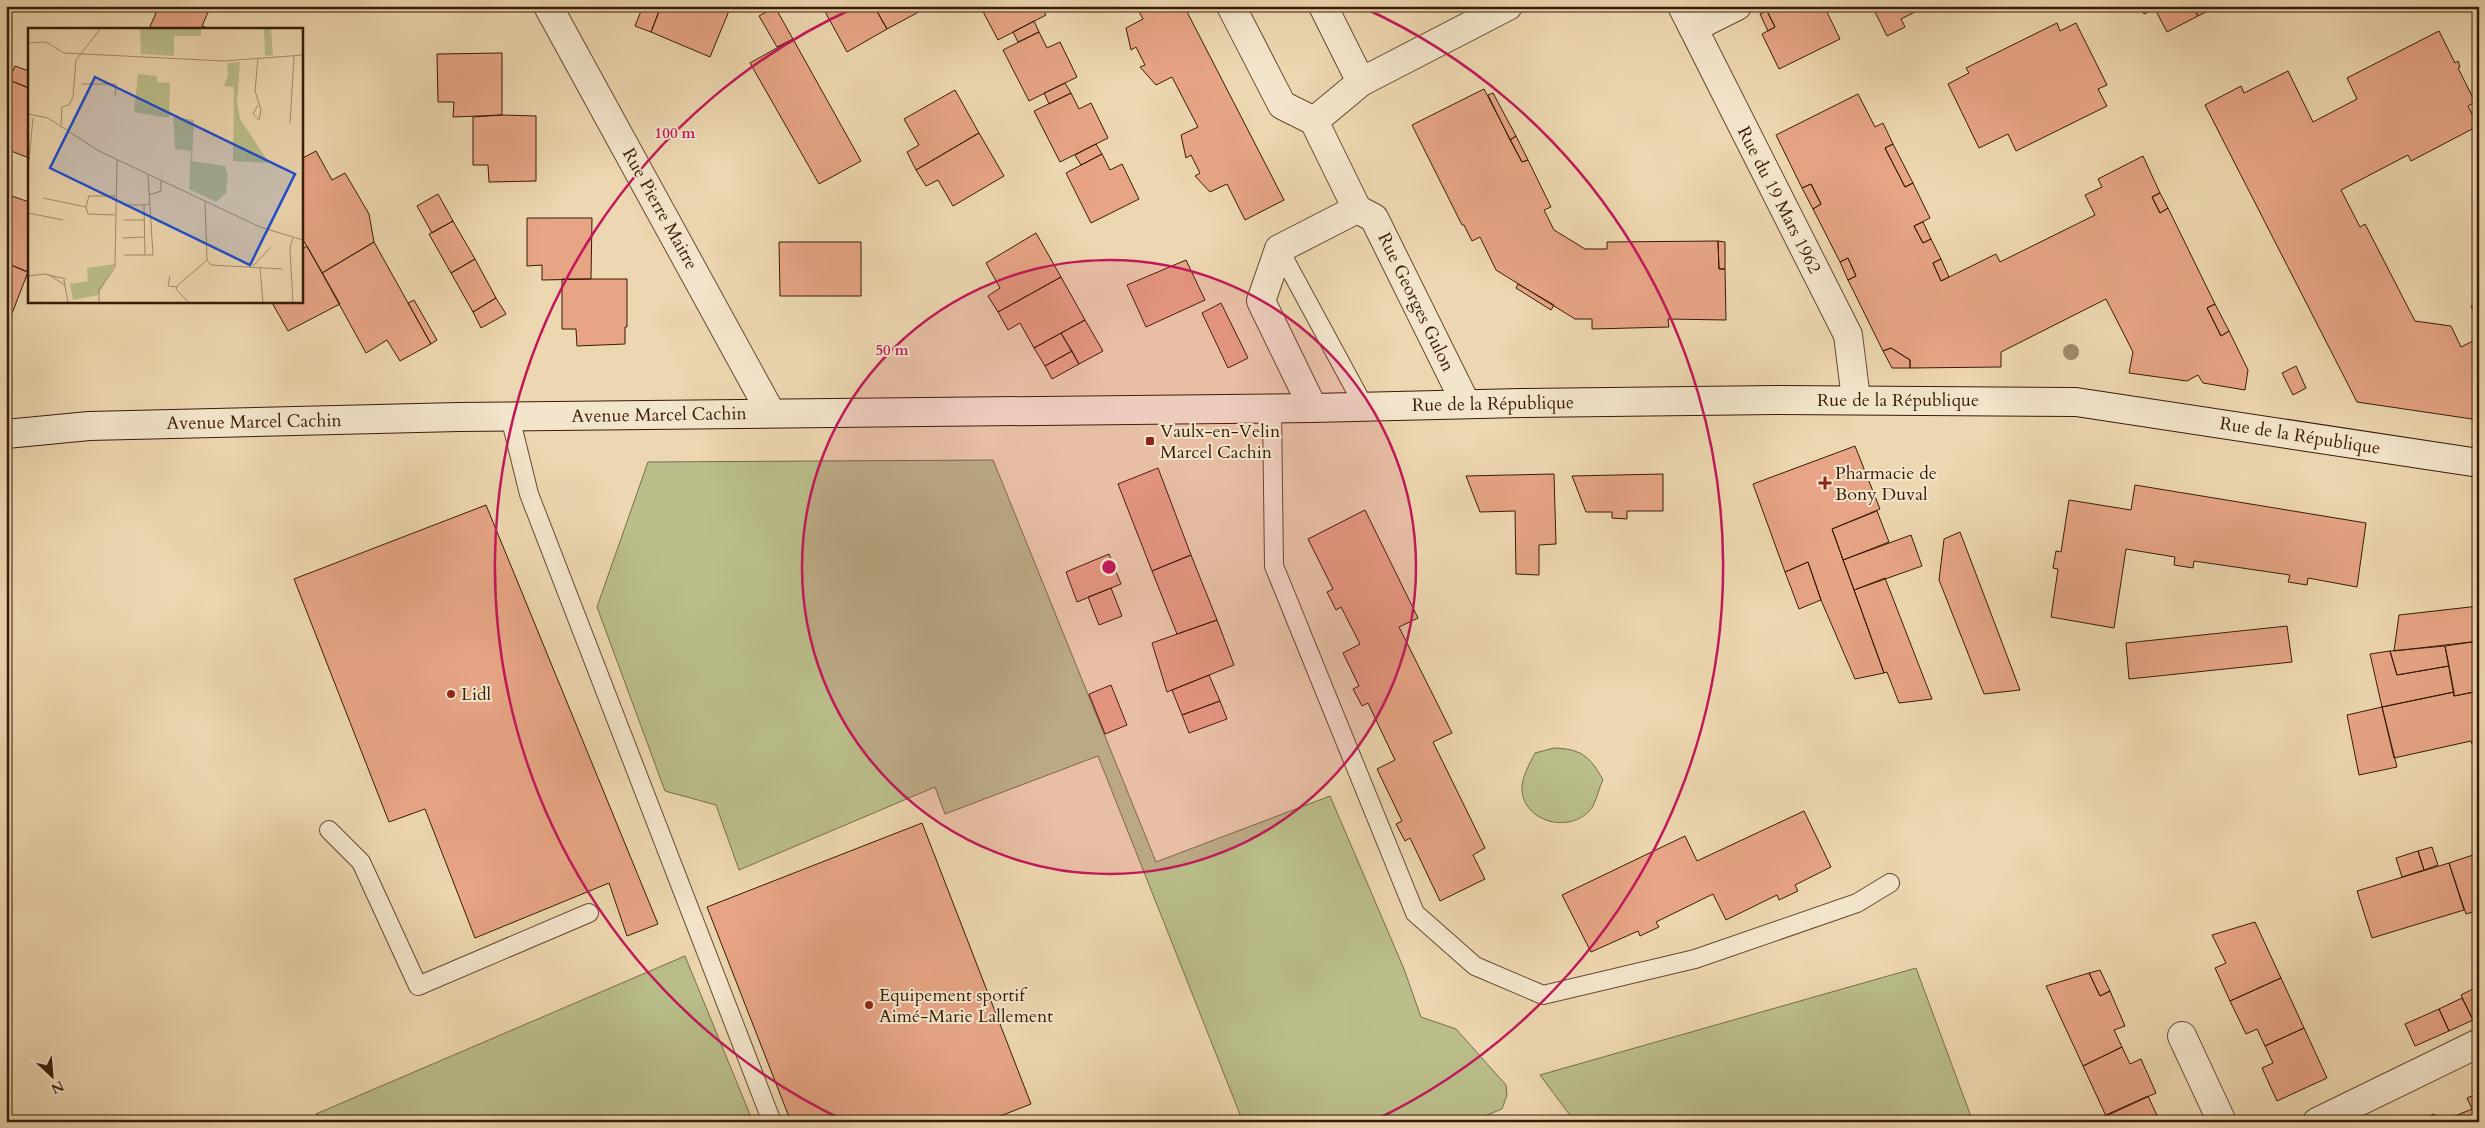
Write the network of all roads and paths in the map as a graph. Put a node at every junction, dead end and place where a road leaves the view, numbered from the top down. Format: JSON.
{"nodes":[{"id":1,"x":548,"y":6,"type":"edge"},
{"id":2,"x":1231,"y":6,"type":"edge"},
{"id":3,"x":1324,"y":6,"type":"edge"},
{"id":4,"x":1508,"y":6,"type":"edge"},
{"id":5,"x":1737,"y":6,"type":"edge"},
{"id":6,"x":1687,"y":17,"type":"edge"},
{"id":7,"x":1361,"y":82,"type":"junction"},
{"id":8,"x":1314,"y":121,"type":"junction"},
{"id":9,"x":1357,"y":209,"type":"junction"},
{"id":10,"x":1279,"y":249,"type":"junction"},
{"id":11,"x":1856,"y":399,"type":"junction"},
{"id":12,"x":1466,"y":404,"type":"junction"},
{"id":13,"x":1364,"y":406,"type":"junction"},
{"id":14,"x":1272,"y":408,"type":"junction"},
{"id":15,"x":1313,"y":408,"type":"junction"},
{"id":16,"x":771,"y":413,"type":"junction"},
{"id":17,"x":510,"y":417,"type":"junction"},
{"id":18,"x":6,"y":434,"type":"edge"},
{"id":19,"x":2479,"y":463,"type":"edge"},
{"id":20,"x":329,"y":830,"type":"dead end"},
{"id":21,"x":1890,"y":883,"type":"dead end"},
{"id":22,"x":589,"y":912,"type":"dead end"},
{"id":23,"x":2182,"y":1036,"type":"dead end"},
{"id":24,"x":2479,"y":1043,"type":"edge"},
{"id":25,"x":772,"y":1122,"type":"edge"},
{"id":26,"x":2222,"y":1122,"type":"edge"},
{"id":27,"x":2316,"y":1122,"type":"edge"}],
"edges":[{"from":1,"to":16,"type":"street","name":"Rue Pierre Maitre"},
{"from":2,"to":8,"type":"street"},
{"from":3,"to":7,"type":"street"},
{"from":4,"to":7,"type":"street"},
{"from":5,"to":6,"type":"street"},
{"from":6,"to":11,"type":"street","name":"Rue du 19 Mars 1962"},
{"from":7,"to":8,"type":"street"},
{"from":8,"to":9,"type":"street","name":"Rue Georges Gulon"},
{"from":9,"to":10,"type":"street"},
{"from":9,"to":12,"type":"street","name":"Rue Georges Gulon"},
{"from":10,"to":13,"type":"lane"},
{"from":10,"to":15,"type":"street"},
{"from":11,"to":12,"type":"street","name":"Rue de la République"},
{"from":11,"to":19,"type":"street","name":"Rue de la République"},
{"from":12,"to":13,"type":"street","name":"Rue de la République"},
{"from":13,"to":15,"type":"street","name":"Rue de la République"},
{"from":14,"to":15,"type":"street","name":"Avenue Marcel Cachin"},
{"from":14,"to":16,"type":"street","name":"Avenue Marcel Cachin"},
{"from":14,"to":21,"type":"lane"},
{"from":16,"to":17,"type":"street","name":"Avenue Marcel Cachin"},
{"from":17,"to":18,"type":"street","name":"Avenue Marcel Cachin"},
{"from":17,"to":25,"type":"lane"},
{"from":20,"to":22,"type":"lane"},
{"from":23,"to":26,"type":"street"},
{"from":24,"to":27,"type":"street"}]}
